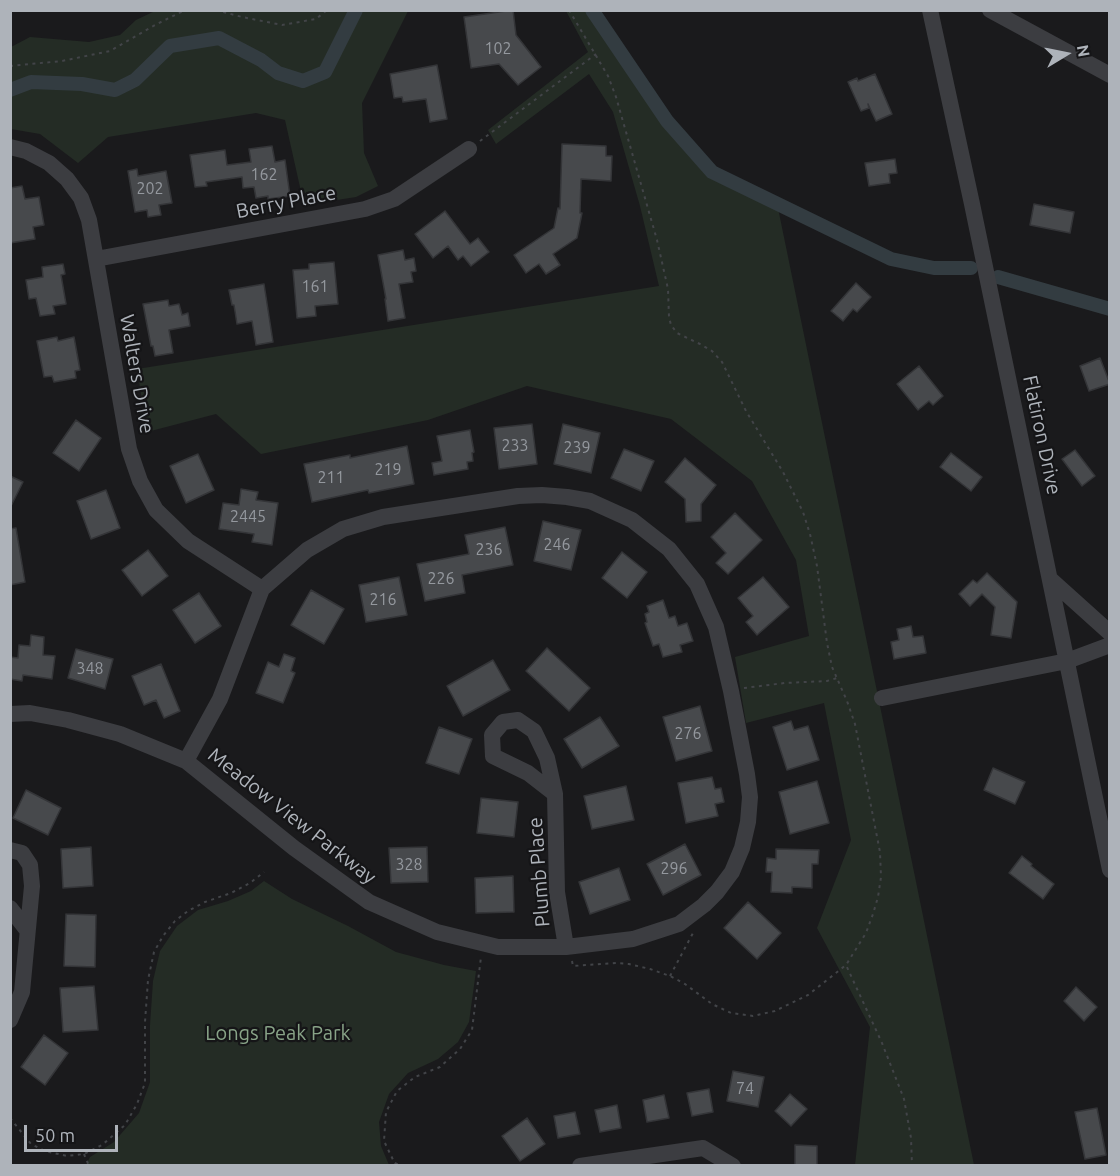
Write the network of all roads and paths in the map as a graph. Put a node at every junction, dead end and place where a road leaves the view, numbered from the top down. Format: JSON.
{"nodes":[{"id":1,"x":185,"y":10,"type":"edge"},
{"id":2,"x":216,"y":10,"type":"edge"},
{"id":3,"x":327,"y":10,"type":"edge"},
{"id":4,"x":569,"y":10,"type":"edge"},
{"id":5,"x":930,"y":10,"type":"edge"},
{"id":6,"x":990,"y":10,"type":"edge"},
{"id":7,"x":596,"y":54,"type":"junction"},
{"id":8,"x":10,"y":66,"type":"edge"},
{"id":9,"x":1110,"y":75,"type":"edge"},
{"id":10,"x":488,"y":135,"type":"dead end"},
{"id":11,"x":10,"y":147,"type":"edge"},
{"id":12,"x":470,"y":149,"type":"dead end"},
{"id":13,"x":96,"y":259,"type":"junction"},
{"id":14,"x":1050,"y":579,"type":"junction"},
{"id":15,"x":262,"y":589,"type":"junction"},
{"id":16,"x":1110,"y":633,"type":"edge"},
{"id":17,"x":1110,"y":645,"type":"edge"},
{"id":18,"x":1067,"y":661,"type":"junction"},
{"id":19,"x":837,"y":678,"type":"junction"},
{"id":20,"x":749,"y":688,"type":"dead end"},
{"id":21,"x":882,"y":698,"type":"dead end"},
{"id":22,"x":10,"y":714,"type":"edge"},
{"id":23,"x":186,"y":761,"type":"junction"},
{"id":24,"x":555,"y":794,"type":"junction"},
{"id":25,"x":10,"y":850,"type":"edge"},
{"id":26,"x":1110,"y":870,"type":"edge"},
{"id":27,"x":264,"y":872,"type":"dead end"},
{"id":28,"x":10,"y":908,"type":"edge"},
{"id":29,"x":27,"y":930,"type":"junction"},
{"id":30,"x":695,"y":930,"type":"dead end"},
{"id":31,"x":566,"y":947,"type":"junction"},
{"id":32,"x":481,"y":963,"type":"dead end"},
{"id":33,"x":846,"y":965,"type":"junction"},
{"id":34,"x":573,"y":966,"type":"dead end"},
{"id":35,"x":670,"y":976,"type":"junction"},
{"id":36,"x":10,"y":1020,"type":"edge"},
{"id":37,"x":10,"y":1118,"type":"edge"},
{"id":38,"x":84,"y":1154,"type":"junction"},
{"id":39,"x":395,"y":1164,"type":"edge"},
{"id":40,"x":88,"y":1166,"type":"edge"},
{"id":41,"x":401,"y":1166,"type":"edge"},
{"id":42,"x":580,"y":1166,"type":"edge"},
{"id":43,"x":733,"y":1166,"type":"edge"},
{"id":44,"x":912,"y":1166,"type":"edge"}],
"edges":[{"from":1,"to":8,"type":"path"},
{"from":2,"to":3,"type":"path"},
{"from":4,"to":7,"type":"path"},
{"from":5,"to":14,"type":"street","name":"Flatiron Drive"},
{"from":6,"to":9,"type":"street"},
{"from":7,"to":10,"type":"path"},
{"from":7,"to":19,"type":"path"},
{"from":11,"to":13,"type":"street","name":"Walters Drive"},
{"from":12,"to":13,"type":"street","name":"Berry Place"},
{"from":13,"to":15,"type":"street","name":"Walters Drive"},
{"from":14,"to":16,"type":"street"},
{"from":14,"to":18,"type":"street","name":"Flatiron Drive"},
{"from":15,"to":23,"type":"street","name":"Meadow View Parkway"},
{"from":15,"to":31,"type":"street","name":"Meadow View Parkway"},
{"from":17,"to":18,"type":"street"},
{"from":18,"to":21,"type":"street"},
{"from":18,"to":26,"type":"street","name":"Flatiron Drive"},
{"from":19,"to":20,"type":"path"},
{"from":19,"to":33,"type":"path"},
{"from":22,"to":23,"type":"street","name":"Meadow View Parkway"},
{"from":23,"to":31,"type":"street","name":"Meadow View Parkway"},
{"from":24,"to":24,"type":"street","name":"Plumb Place"},
{"from":24,"to":31,"type":"street","name":"Plumb Place"},
{"from":25,"to":29,"type":"street"},
{"from":27,"to":38,"type":"path"},
{"from":28,"to":29,"type":"street"},
{"from":29,"to":36,"type":"street"},
{"from":30,"to":35,"type":"path"},
{"from":32,"to":39,"type":"path"},
{"from":33,"to":35,"type":"path"},
{"from":33,"to":44,"type":"path"},
{"from":34,"to":35,"type":"path"},
{"from":37,"to":38,"type":"path"},
{"from":38,"to":40,"type":"path"},
{"from":39,"to":41,"type":"path"},
{"from":42,"to":43,"type":"street"}]}
